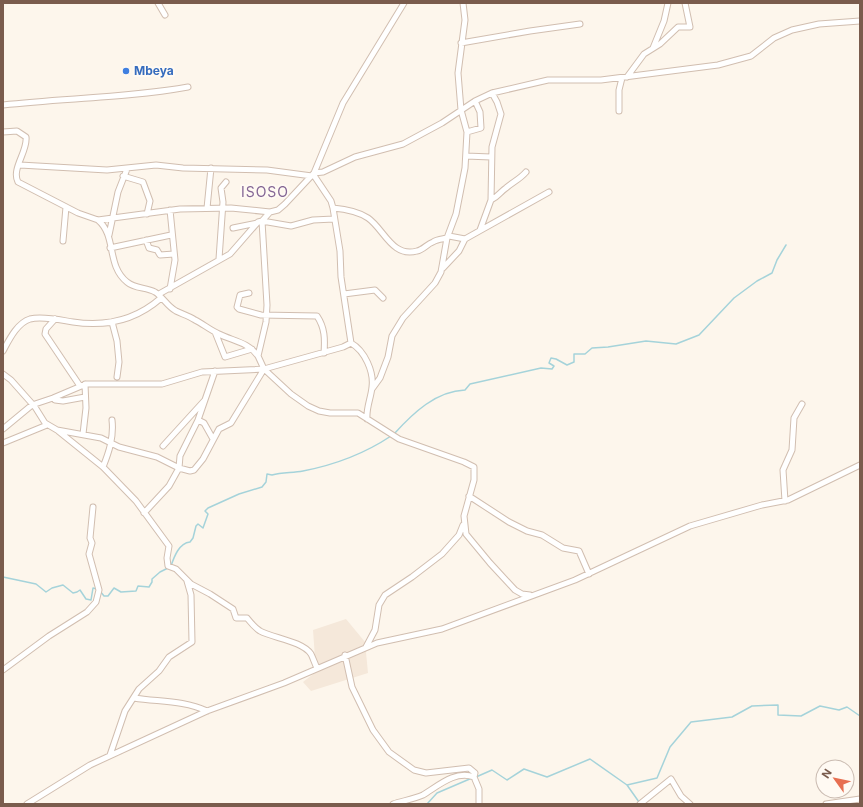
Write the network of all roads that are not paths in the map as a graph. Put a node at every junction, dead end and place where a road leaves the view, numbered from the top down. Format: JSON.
{"nodes":[{"id":1,"x":158,"y":3,"type":"edge"},
{"id":2,"x":404,"y":3,"type":"edge"},
{"id":3,"x":463,"y":3,"type":"edge"},
{"id":4,"x":668,"y":3,"type":"edge"},
{"id":5,"x":685,"y":3,"type":"edge"},
{"id":6,"x":165,"y":15,"type":"dead end"},
{"id":7,"x":860,"y":20,"type":"edge"},
{"id":8,"x":580,"y":24,"type":"dead end"},
{"id":9,"x":462,"y":43,"type":"junction"},
{"id":10,"x":653,"y":48,"type":"junction"},
{"id":11,"x":624,"y":78,"type":"junction"},
{"id":12,"x":188,"y":87,"type":"dead end"},
{"id":13,"x":492,"y":93,"type":"junction"},
{"id":14,"x":475,"y":101,"type":"junction"},
{"id":15,"x":3,"y":106,"type":"edge"},
{"id":16,"x":461,"y":110,"type":"junction"},
{"id":17,"x":619,"y":111,"type":"dead end"},
{"id":18,"x":3,"y":132,"type":"edge"},
{"id":19,"x":467,"y":132,"type":"junction"},
{"id":20,"x":466,"y":156,"type":"junction"},
{"id":21,"x":491,"y":157,"type":"junction"},
{"id":22,"x":20,"y":165,"type":"junction"},
{"id":23,"x":211,"y":168,"type":"junction"},
{"id":24,"x":127,"y":169,"type":"junction"},
{"id":25,"x":526,"y":172,"type":"dead end"},
{"id":26,"x":313,"y":174,"type":"junction"},
{"id":27,"x":123,"y":176,"type":"junction"},
{"id":28,"x":226,"y":182,"type":"dead end"},
{"id":29,"x":549,"y":192,"type":"dead end"},
{"id":30,"x":491,"y":200,"type":"junction"},
{"id":31,"x":66,"y":207,"type":"junction"},
{"id":32,"x":208,"y":208,"type":"junction"},
{"id":33,"x":222,"y":208,"type":"junction"},
{"id":34,"x":333,"y":208,"type":"junction"},
{"id":35,"x":170,"y":210,"type":"junction"},
{"id":36,"x":270,"y":212,"type":"junction"},
{"id":37,"x":147,"y":214,"type":"junction"},
{"id":38,"x":113,"y":217,"type":"junction"},
{"id":39,"x":334,"y":219,"type":"junction"},
{"id":40,"x":98,"y":220,"type":"junction"},
{"id":41,"x":260,"y":222,"type":"junction"},
{"id":42,"x":233,"y":228,"type":"dead end"},
{"id":43,"x":480,"y":230,"type":"junction"},
{"id":44,"x":109,"y":235,"type":"junction"},
{"id":45,"x":171,"y":235,"type":"junction"},
{"id":46,"x":448,"y":237,"type":"junction"},
{"id":47,"x":465,"y":239,"type":"junction"},
{"id":48,"x":146,"y":240,"type":"junction"},
{"id":49,"x":63,"y":241,"type":"dead end"},
{"id":50,"x":110,"y":248,"type":"junction"},
{"id":51,"x":174,"y":254,"type":"junction"},
{"id":52,"x":220,"y":259,"type":"junction"},
{"id":53,"x":441,"y":272,"type":"junction"},
{"id":54,"x":170,"y":289,"type":"junction"},
{"id":55,"x":249,"y":293,"type":"dead end"},
{"id":56,"x":344,"y":294,"type":"junction"},
{"id":57,"x":160,"y":296,"type":"junction"},
{"id":58,"x":383,"y":298,"type":"dead end"},
{"id":59,"x":266,"y":314,"type":"junction"},
{"id":60,"x":55,"y":319,"type":"junction"},
{"id":61,"x":112,"y":322,"type":"junction"},
{"id":62,"x":215,"y":332,"type":"junction"},
{"id":63,"x":351,"y":343,"type":"junction"},
{"id":64,"x":252,"y":349,"type":"junction"},
{"id":65,"x":3,"y":351,"type":"edge"},
{"id":66,"x":324,"y":353,"type":"junction"},
{"id":67,"x":258,"y":356,"type":"junction"},
{"id":68,"x":264,"y":369,"type":"junction"},
{"id":69,"x":215,"y":371,"type":"junction"},
{"id":70,"x":3,"y":374,"type":"edge"},
{"id":71,"x":117,"y":377,"type":"dead end"},
{"id":72,"x":82,"y":385,"type":"junction"},
{"id":73,"x":372,"y":389,"type":"junction"},
{"id":74,"x":85,"y":397,"type":"junction"},
{"id":75,"x":206,"y":398,"type":"junction"},
{"id":76,"x":55,"y":400,"type":"dead end"},
{"id":77,"x":802,"y":404,"type":"dead end"},
{"id":78,"x":32,"y":405,"type":"junction"},
{"id":79,"x":367,"y":419,"type":"junction"},
{"id":80,"x":112,"y":420,"type":"dead end"},
{"id":81,"x":198,"y":420,"type":"junction"},
{"id":82,"x":47,"y":425,"type":"junction"},
{"id":83,"x":3,"y":429,"type":"edge"},
{"id":84,"x":57,"y":430,"type":"junction"},
{"id":85,"x":83,"y":434,"type":"junction"},
{"id":86,"x":214,"y":439,"type":"junction"},
{"id":87,"x":111,"y":442,"type":"junction"},
{"id":88,"x":3,"y":443,"type":"edge"},
{"id":89,"x":163,"y":446,"type":"dead end"},
{"id":90,"x":860,"y":465,"type":"edge"},
{"id":91,"x":103,"y":468,"type":"junction"},
{"id":92,"x":178,"y":468,"type":"junction"},
{"id":93,"x":469,"y":496,"type":"junction"},
{"id":94,"x":785,"y":501,"type":"junction"},
{"id":95,"x":93,"y":508,"type":"dead end"},
{"id":96,"x":144,"y":513,"type":"junction"},
{"id":97,"x":464,"y":522,"type":"junction"},
{"id":98,"x":589,"y":574,"type":"junction"},
{"id":99,"x":187,"y":581,"type":"junction"},
{"id":100,"x":533,"y":594,"type":"junction"},
{"id":101,"x":366,"y":647,"type":"junction"},
{"id":102,"x":345,"y":656,"type":"junction"},
{"id":103,"x":317,"y":668,"type":"junction"},
{"id":104,"x":3,"y":670,"type":"edge"},
{"id":105,"x":134,"y":698,"type":"junction"},
{"id":106,"x":207,"y":711,"type":"junction"},
{"id":107,"x":110,"y":755,"type":"junction"},
{"id":108,"x":474,"y":777,"type":"junction"},
{"id":109,"x":860,"y":799,"type":"edge"},
{"id":110,"x":27,"y":804,"type":"edge"},
{"id":111,"x":393,"y":804,"type":"edge"},
{"id":112,"x":479,"y":804,"type":"edge"},
{"id":113,"x":640,"y":804,"type":"edge"},
{"id":114,"x":690,"y":804,"type":"edge"},
{"id":115,"x":826,"y":804,"type":"edge"}],
"edges":[{"from":1,"to":6,"type":"street"},
{"from":2,"to":26,"type":"street"},
{"from":3,"to":9,"type":"street"},
{"from":4,"to":10,"type":"street"},
{"from":5,"to":10,"type":"street"},
{"from":7,"to":11,"type":"street"},
{"from":8,"to":9,"type":"street"},
{"from":9,"to":16,"type":"street"},
{"from":10,"to":11,"type":"street"},
{"from":11,"to":13,"type":"street"},
{"from":11,"to":17,"type":"street"},
{"from":12,"to":15,"type":"street"},
{"from":13,"to":14,"type":"street"},
{"from":13,"to":21,"type":"street"},
{"from":14,"to":16,"type":"street"},
{"from":14,"to":19,"type":"street"},
{"from":16,"to":19,"type":"street"},
{"from":16,"to":26,"type":"street"},
{"from":18,"to":22,"type":"street"},
{"from":19,"to":20,"type":"street"},
{"from":20,"to":21,"type":"street"},
{"from":20,"to":46,"type":"street"},
{"from":21,"to":30,"type":"street"},
{"from":22,"to":24,"type":"street"},
{"from":22,"to":31,"type":"street"},
{"from":23,"to":24,"type":"street"},
{"from":23,"to":26,"type":"street"},
{"from":23,"to":32,"type":"street"},
{"from":24,"to":27,"type":"street"},
{"from":25,"to":30,"type":"street"},
{"from":26,"to":34,"type":"street"},
{"from":26,"to":36,"type":"street"},
{"from":27,"to":37,"type":"street"},
{"from":27,"to":38,"type":"street"},
{"from":28,"to":33,"type":"street"},
{"from":29,"to":43,"type":"street"},
{"from":30,"to":43,"type":"street"},
{"from":31,"to":40,"type":"street"},
{"from":31,"to":49,"type":"street"},
{"from":32,"to":33,"type":"street"},
{"from":32,"to":35,"type":"street"},
{"from":33,"to":36,"type":"street"},
{"from":33,"to":52,"type":"street"},
{"from":34,"to":39,"type":"street"},
{"from":34,"to":46,"type":"street"},
{"from":35,"to":37,"type":"street"},
{"from":35,"to":45,"type":"street"},
{"from":36,"to":41,"type":"street"},
{"from":37,"to":38,"type":"street"},
{"from":38,"to":40,"type":"street"},
{"from":38,"to":44,"type":"street"},
{"from":39,"to":41,"type":"street"},
{"from":39,"to":56,"type":"street"},
{"from":40,"to":44,"type":"street"},
{"from":41,"to":42,"type":"street"},
{"from":41,"to":52,"type":"street"},
{"from":41,"to":59,"type":"street"},
{"from":43,"to":47,"type":"street"},
{"from":44,"to":50,"type":"street"},
{"from":45,"to":48,"type":"street"},
{"from":45,"to":51,"type":"street"},
{"from":46,"to":47,"type":"street"},
{"from":46,"to":53,"type":"street"},
{"from":47,"to":53,"type":"street"},
{"from":48,"to":50,"type":"street"},
{"from":48,"to":51,"type":"street"},
{"from":50,"to":57,"type":"street"},
{"from":51,"to":54,"type":"street"},
{"from":52,"to":54,"type":"street"},
{"from":53,"to":73,"type":"street"},
{"from":54,"to":57,"type":"street"},
{"from":55,"to":59,"type":"street"},
{"from":56,"to":58,"type":"street"},
{"from":56,"to":63,"type":"street"},
{"from":57,"to":61,"type":"street"},
{"from":57,"to":62,"type":"street"},
{"from":59,"to":66,"type":"street"},
{"from":59,"to":67,"type":"street"},
{"from":60,"to":61,"type":"street"},
{"from":60,"to":65,"type":"street"},
{"from":60,"to":72,"type":"street"},
{"from":61,"to":71,"type":"street"},
{"from":62,"to":64,"type":"street"},
{"from":62,"to":64,"type":"street"},
{"from":63,"to":66,"type":"street"},
{"from":63,"to":73,"type":"street"},
{"from":64,"to":67,"type":"street"},
{"from":66,"to":68,"type":"street"},
{"from":67,"to":68,"type":"street"},
{"from":68,"to":69,"type":"street"},
{"from":68,"to":79,"type":"street"},
{"from":68,"to":86,"type":"street"},
{"from":69,"to":72,"type":"street"},
{"from":69,"to":75,"type":"street"},
{"from":70,"to":78,"type":"street"},
{"from":72,"to":74,"type":"street"},
{"from":72,"to":78,"type":"street"},
{"from":73,"to":79,"type":"street"},
{"from":74,"to":76,"type":"street"},
{"from":74,"to":85,"type":"street"},
{"from":75,"to":81,"type":"street"},
{"from":75,"to":89,"type":"street"},
{"from":77,"to":94,"type":"street"},
{"from":78,"to":82,"type":"street"},
{"from":78,"to":83,"type":"street"},
{"from":79,"to":93,"type":"street"},
{"from":80,"to":87,"type":"street"},
{"from":81,"to":86,"type":"street"},
{"from":81,"to":92,"type":"street"},
{"from":82,"to":84,"type":"street"},
{"from":82,"to":88,"type":"street"},
{"from":84,"to":85,"type":"street"},
{"from":84,"to":91,"type":"street"},
{"from":85,"to":87,"type":"street"},
{"from":86,"to":92,"type":"street"},
{"from":87,"to":91,"type":"street"},
{"from":87,"to":92,"type":"street"},
{"from":90,"to":94,"type":"street"},
{"from":91,"to":96,"type":"street"},
{"from":92,"to":96,"type":"street"},
{"from":93,"to":97,"type":"street"},
{"from":93,"to":98,"type":"street"},
{"from":94,"to":98,"type":"street"},
{"from":95,"to":104,"type":"street"},
{"from":96,"to":99,"type":"street"},
{"from":97,"to":100,"type":"street"},
{"from":97,"to":101,"type":"street"},
{"from":98,"to":100,"type":"street"},
{"from":99,"to":103,"type":"street"},
{"from":99,"to":105,"type":"street"},
{"from":100,"to":101,"type":"street"},
{"from":101,"to":102,"type":"street"},
{"from":102,"to":103,"type":"street"},
{"from":102,"to":108,"type":"street"},
{"from":103,"to":106,"type":"street"},
{"from":105,"to":106,"type":"street"},
{"from":105,"to":107,"type":"street"},
{"from":106,"to":107,"type":"street"},
{"from":107,"to":110,"type":"street"},
{"from":108,"to":111,"type":"street"},
{"from":108,"to":112,"type":"street"},
{"from":109,"to":115,"type":"street"},
{"from":113,"to":114,"type":"street"}]}
